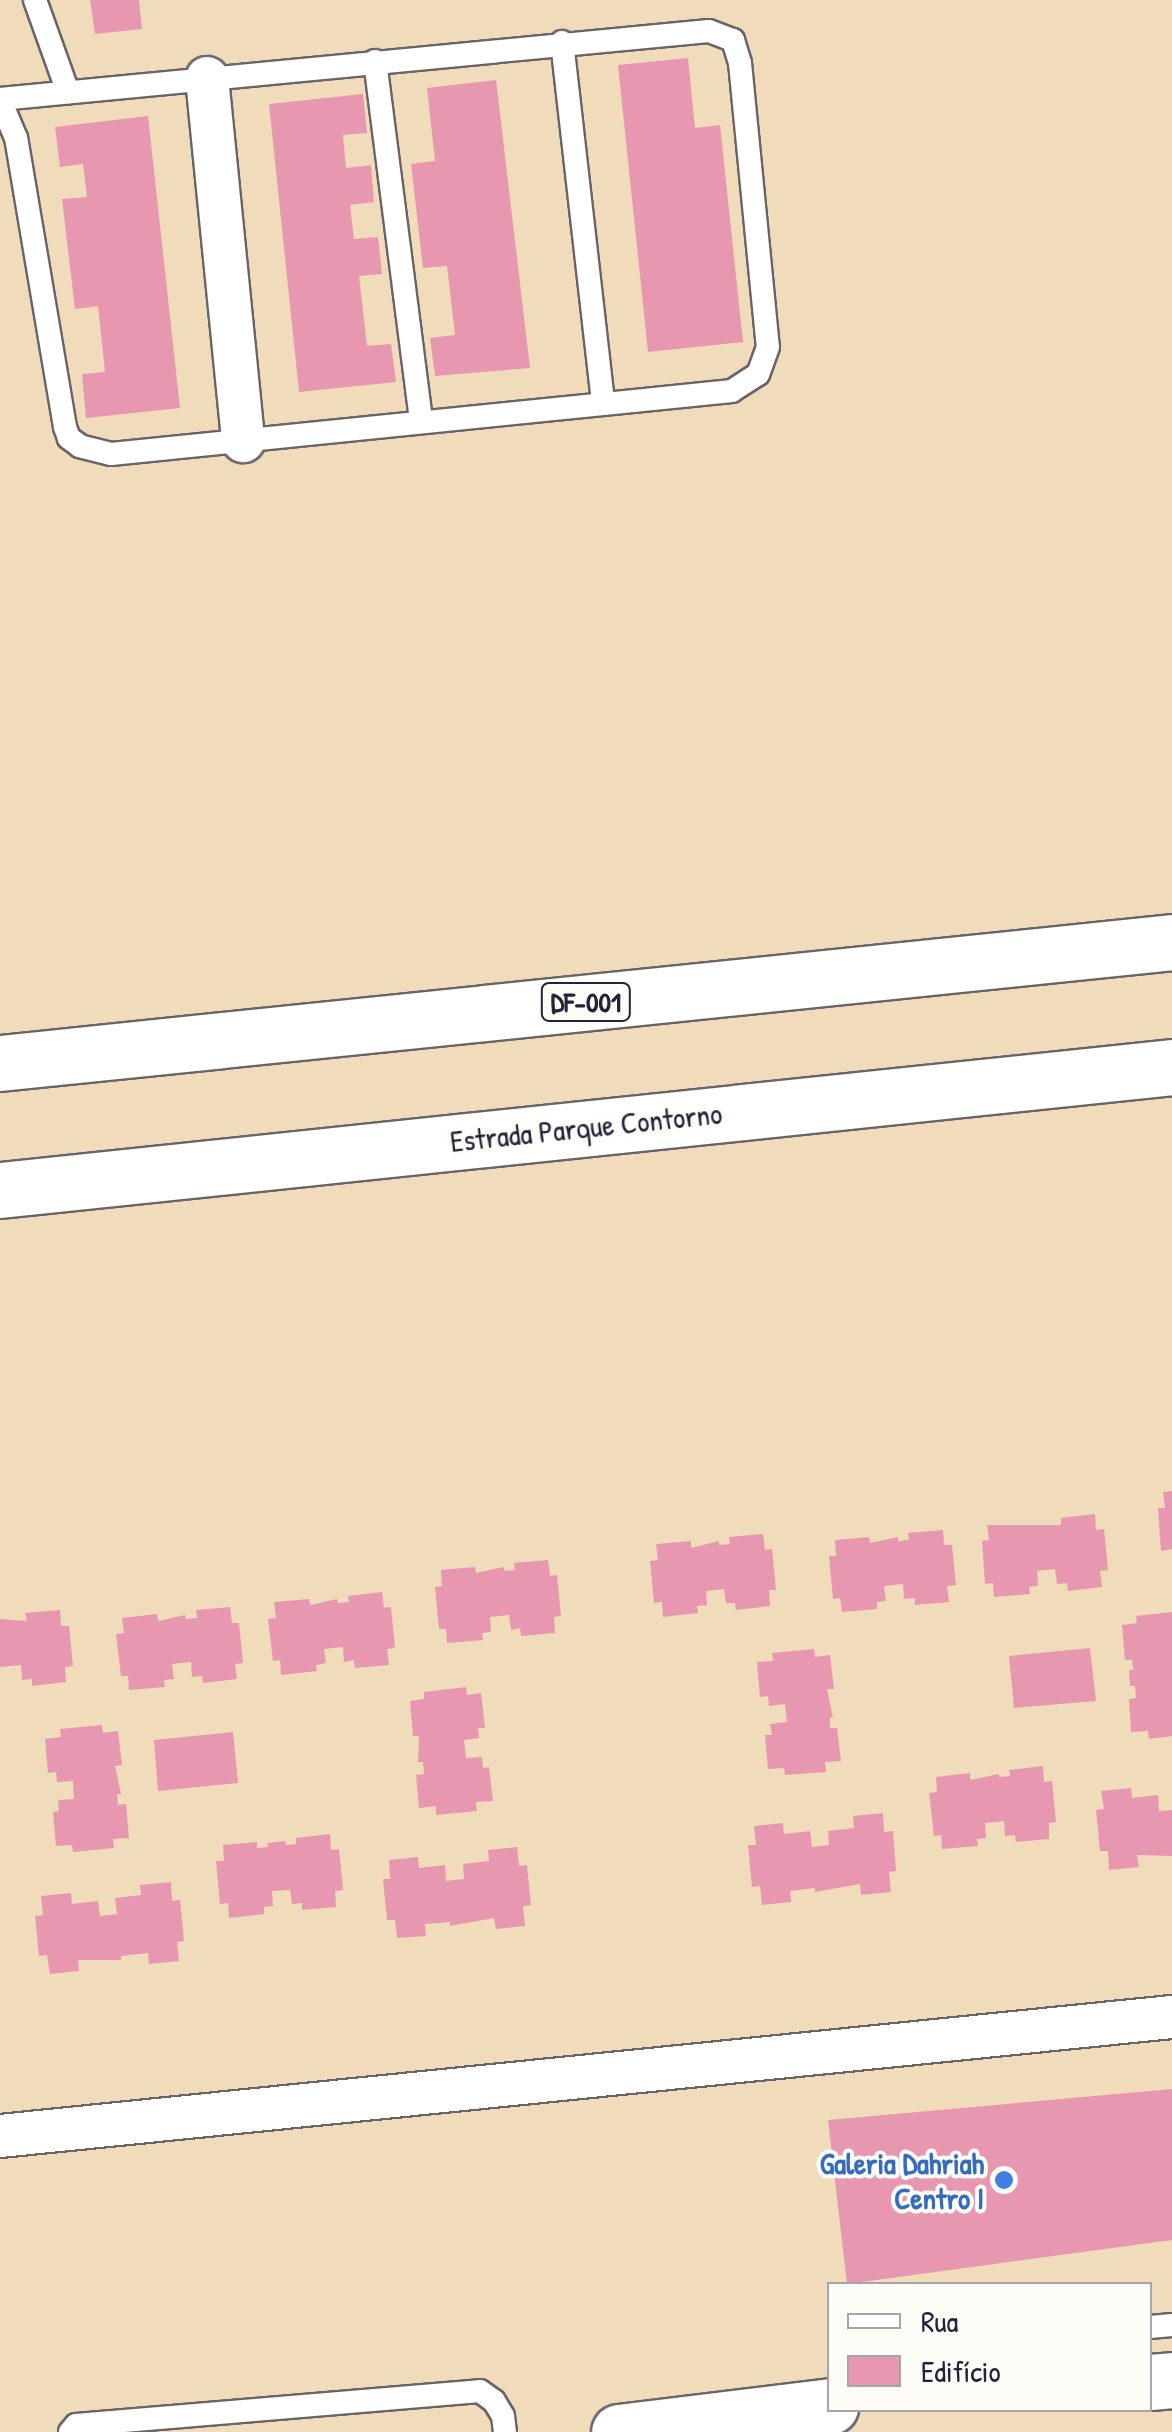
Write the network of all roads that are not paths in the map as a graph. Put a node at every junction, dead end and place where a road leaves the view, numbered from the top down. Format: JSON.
{"nodes":[{"id":1,"x":35,"y":0,"type":"edge"},
{"id":2,"x":562,"y":42,"type":"junction"},
{"id":3,"x":375,"y":60,"type":"junction"},
{"id":4,"x":207,"y":78,"type":"junction"},
{"id":5,"x":68,"y":92,"type":"junction"},
{"id":6,"x":0,"y":100,"type":"edge"},
{"id":7,"x":603,"y":404,"type":"junction"},
{"id":8,"x":421,"y":422,"type":"junction"},
{"id":9,"x":243,"y":441,"type":"junction"},
{"id":10,"x":1172,"y":942,"type":"edge"},
{"id":11,"x":0,"y":1062,"type":"edge"},
{"id":12,"x":1172,"y":1067,"type":"edge"},
{"id":13,"x":0,"y":1190,"type":"edge"},
{"id":14,"x":1172,"y":2017,"type":"edge"},
{"id":15,"x":0,"y":2136,"type":"edge"},
{"id":16,"x":827,"y":2406,"type":"edge"},
{"id":17,"x":70,"y":2432,"type":"edge"},
{"id":18,"x":504,"y":2432,"type":"edge"},
{"id":19,"x":619,"y":2432,"type":"edge"}],
"edges":[{"from":1,"to":5,"type":"lane"},
{"from":2,"to":3,"type":"lane"},
{"from":2,"to":7,"type":"lane"},
{"from":2,"to":7,"type":"lane"},
{"from":3,"to":4,"type":"lane"},
{"from":3,"to":8,"type":"lane"},
{"from":4,"to":5,"type":"lane"},
{"from":4,"to":9,"type":"street"},
{"from":5,"to":6,"type":"lane"},
{"from":6,"to":9,"type":"lane"},
{"from":7,"to":8,"type":"lane"},
{"from":8,"to":9,"type":"lane"},
{"from":10,"to":11,"type":"main road","number":"DF-001"},
{"from":12,"to":13,"type":"main road","name":"Estrada Parque Contorno"},
{"from":14,"to":15,"type":"street"},
{"from":16,"to":19,"type":"main road"},
{"from":17,"to":18,"type":"lane"}]}
